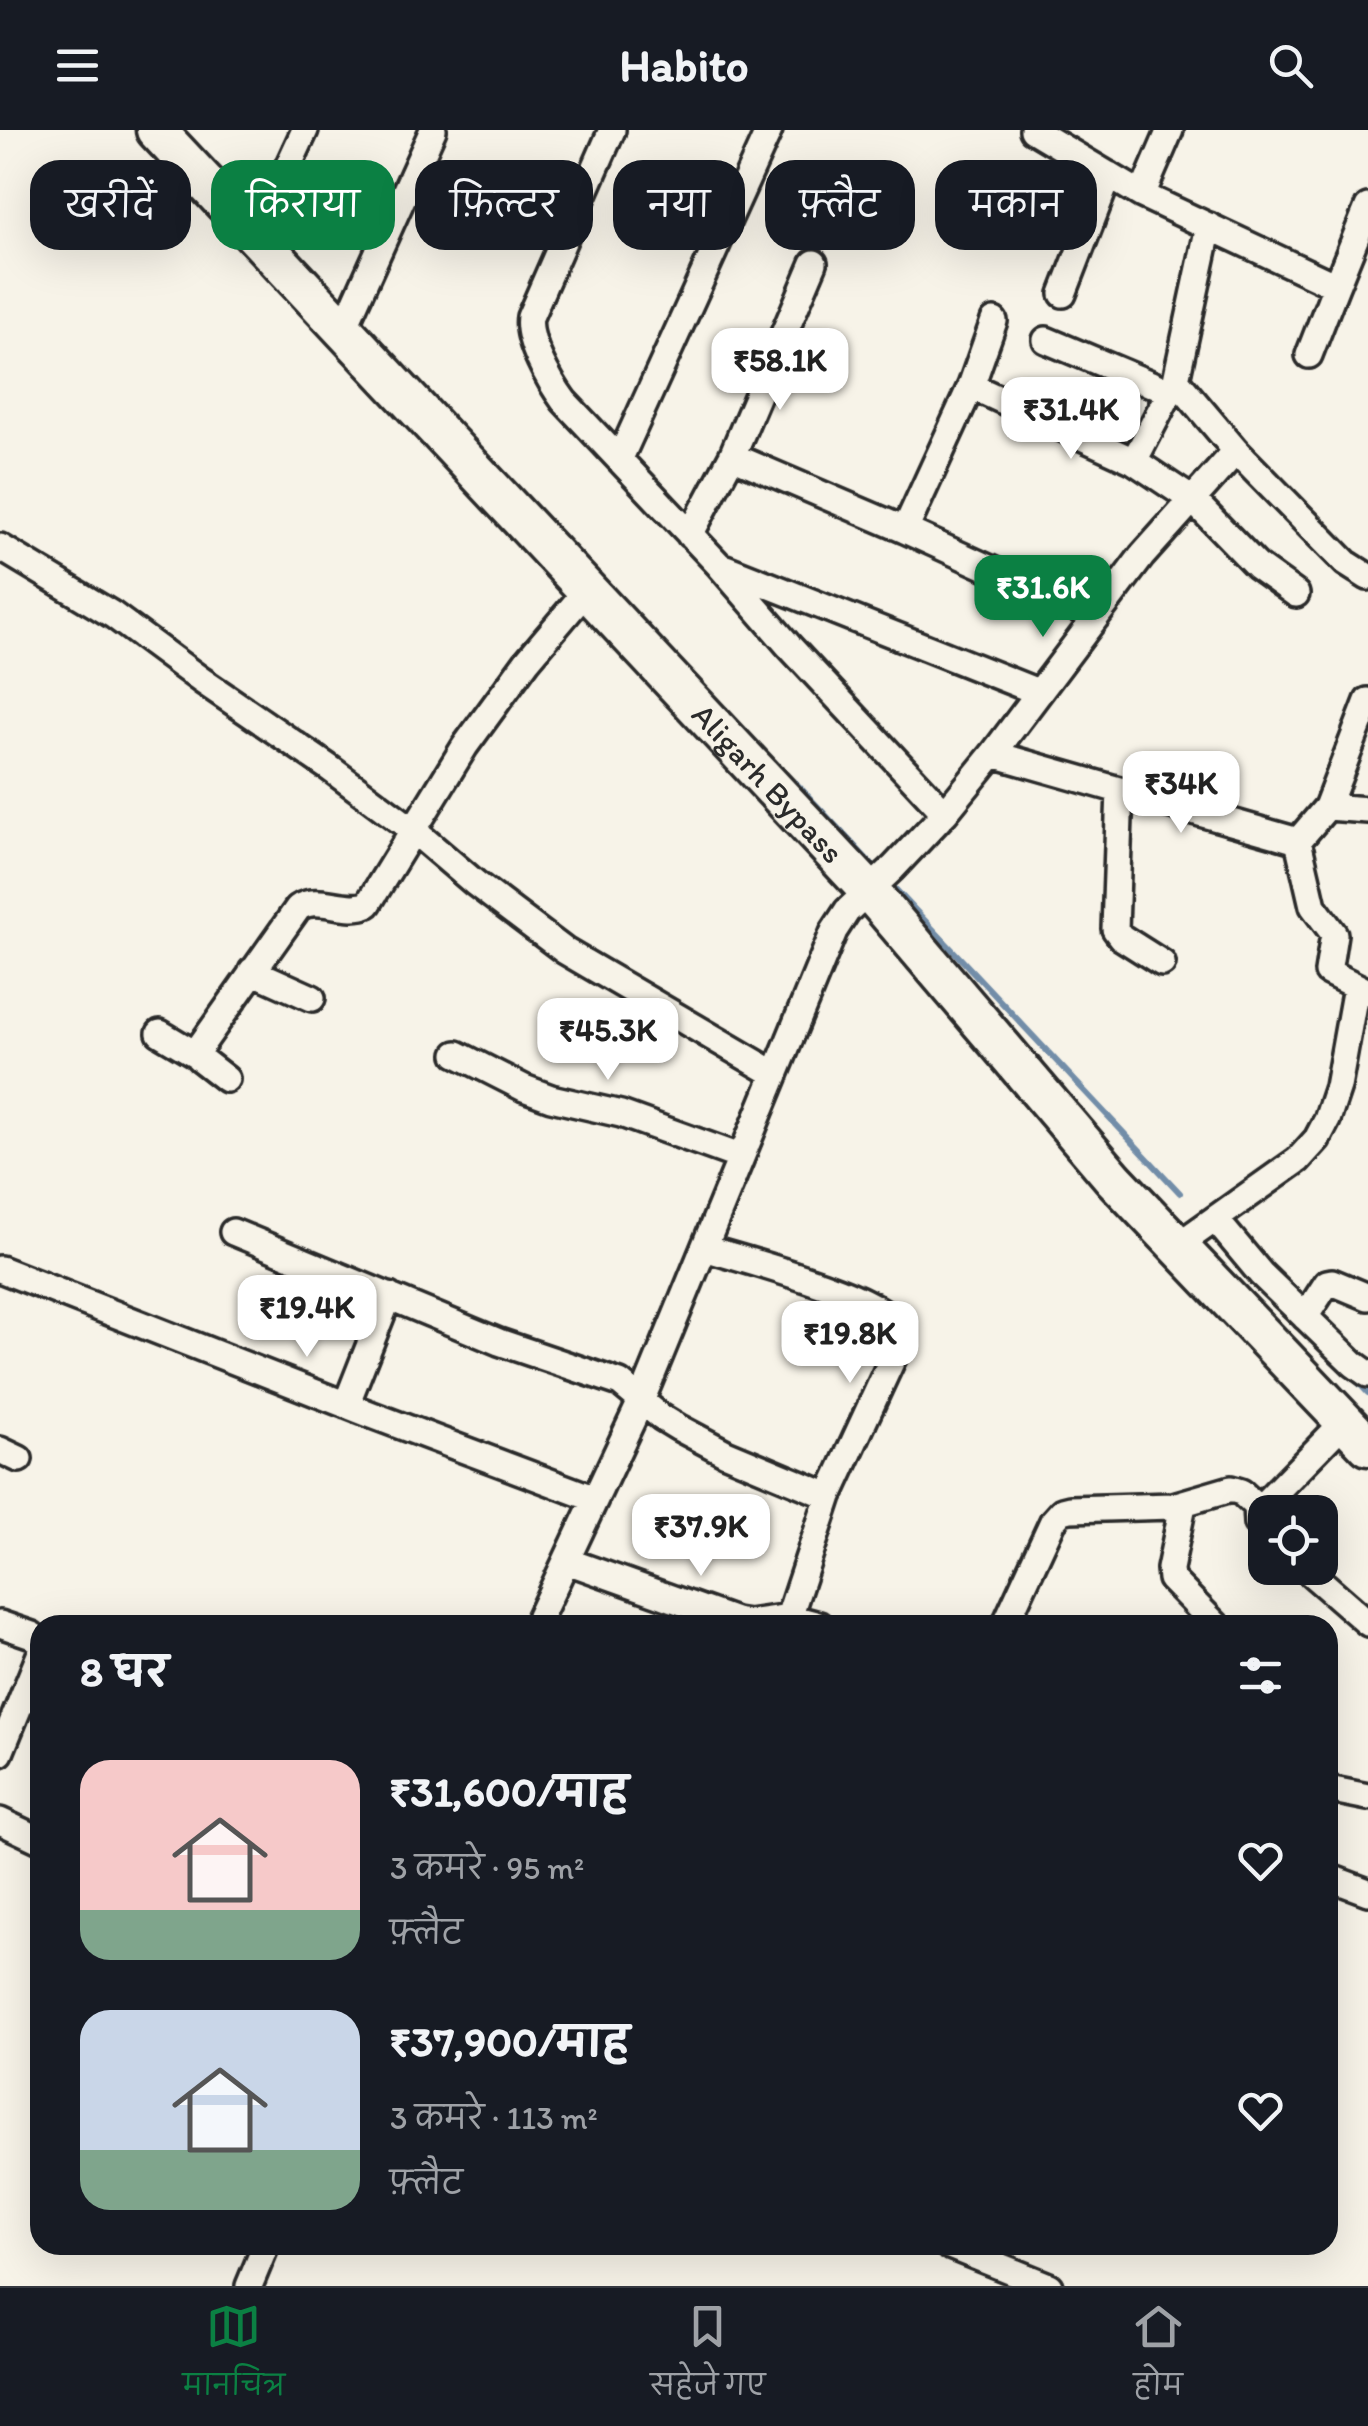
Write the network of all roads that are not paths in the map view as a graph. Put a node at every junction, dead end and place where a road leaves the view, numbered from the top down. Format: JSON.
{"nodes":[{"id":1,"x":156,"y":130,"type":"edge"},
{"id":2,"x":305,"y":130,"type":"edge"},
{"id":3,"x":433,"y":130,"type":"edge"},
{"id":4,"x":612,"y":130,"type":"edge"},
{"id":5,"x":769,"y":130,"type":"edge"},
{"id":6,"x":1033,"y":130,"type":"edge"},
{"id":7,"x":1170,"y":130,"type":"edge"},
{"id":8,"x":291,"y":160,"type":"edge"},
{"id":9,"x":1109,"y":176,"type":"junction"},
{"id":10,"x":211,"y":188,"type":"edge"},
{"id":11,"x":1142,"y":195,"type":"junction"},
{"id":12,"x":1368,"y":207,"type":"edge"},
{"id":13,"x":1209,"y":226,"type":"junction"},
{"id":14,"x":269,"y":250,"type":"edge"},
{"id":15,"x":814,"y":264,"type":"dead end"},
{"id":16,"x":1336,"y":286,"type":"junction"},
{"id":17,"x":1063,"y":294,"type":"dead end"},
{"id":18,"x":994,"y":321,"type":"dead end"},
{"id":19,"x":343,"y":330,"type":"junction"},
{"id":20,"x":1046,"y":340,"type":"dead end"},
{"id":21,"x":1308,"y":355,"type":"dead end"},
{"id":22,"x":1173,"y":385,"type":"junction"},
{"id":23,"x":970,"y":386,"type":"junction"},
{"id":24,"x":1236,"y":451,"type":"junction"},
{"id":25,"x":732,"y":456,"type":"junction"},
{"id":26,"x":620,"y":458,"type":"junction"},
{"id":27,"x":1134,"y":461,"type":"junction"},
{"id":28,"x":1194,"y":500,"type":"junction"},
{"id":29,"x":905,"y":530,"type":"junction"},
{"id":30,"x":690,"y":536,"type":"junction"},
{"id":31,"x":0,"y":547,"type":"edge"},
{"id":32,"x":720,"y":565,"type":"junction"},
{"id":33,"x":1368,"y":577,"type":"edge"},
{"id":34,"x":587,"y":590,"type":"junction"},
{"id":35,"x":1296,"y":594,"type":"dead end"},
{"id":36,"x":1096,"y":617,"type":"junction"},
{"id":37,"x":1038,"y":692,"type":"junction"},
{"id":38,"x":1368,"y":700,"type":"edge"},
{"id":39,"x":992,"y":754,"type":"junction"},
{"id":40,"x":1120,"y":790,"type":"junction"},
{"id":41,"x":1327,"y":807,"type":"junction"},
{"id":42,"x":1368,"y":810,"type":"edge"},
{"id":43,"x":944,"y":813,"type":"junction"},
{"id":44,"x":414,"y":830,"type":"junction"},
{"id":45,"x":1298,"y":842,"type":"junction"},
{"id":46,"x":880,"y":881,"type":"junction"},
{"id":47,"x":1162,"y":963,"type":"dead end"},
{"id":48,"x":252,"y":971,"type":"junction"},
{"id":49,"x":1362,"y":990,"type":"edge"},
{"id":50,"x":312,"y":998,"type":"dead end"},
{"id":51,"x":160,"y":1033,"type":"dead end"},
{"id":52,"x":457,"y":1054,"type":"dead end"},
{"id":53,"x":197,"y":1055,"type":"junction"},
{"id":54,"x":775,"y":1074,"type":"junction"},
{"id":55,"x":226,"y":1079,"type":"dead end"},
{"id":56,"x":740,"y":1157,"type":"junction"},
{"id":57,"x":1215,"y":1219,"type":"junction"},
{"id":58,"x":233,"y":1232,"type":"dead end"},
{"id":59,"x":1177,"y":1246,"type":"junction"},
{"id":60,"x":704,"y":1248,"type":"junction"},
{"id":61,"x":0,"y":1269,"type":"edge"},
{"id":62,"x":389,"y":1296,"type":"junction"},
{"id":63,"x":1368,"y":1297,"type":"edge"},
{"id":64,"x":1305,"y":1317,"type":"junction"},
{"id":65,"x":1368,"y":1374,"type":"edge"},
{"id":66,"x":642,"y":1400,"type":"junction"},
{"id":67,"x":346,"y":1405,"type":"junction"},
{"id":68,"x":1357,"y":1433,"type":"edge"},
{"id":69,"x":1277,"y":1495,"type":"edge"},
{"id":70,"x":829,"y":1496,"type":"junction"},
{"id":71,"x":1248,"y":1498,"type":"edge"},
{"id":72,"x":595,"y":1499,"type":"junction"},
{"id":73,"x":1183,"y":1504,"type":"junction"},
{"id":74,"x":567,"y":1561,"type":"junction"},
{"id":75,"x":1324,"y":1585,"type":"edge"},
{"id":76,"x":541,"y":1615,"type":"edge"},
{"id":77,"x":718,"y":1615,"type":"edge"},
{"id":78,"x":790,"y":1615,"type":"edge"},
{"id":79,"x":1011,"y":1615,"type":"edge"},
{"id":80,"x":1206,"y":1615,"type":"edge"},
{"id":81,"x":1368,"y":1623,"type":"edge"},
{"id":82,"x":0,"y":1624,"type":"edge"},
{"id":83,"x":30,"y":1634,"type":"edge"},
{"id":84,"x":30,"y":1679,"type":"edge"},
{"id":85,"x":0,"y":1753,"type":"edge"},
{"id":86,"x":1338,"y":1792,"type":"edge"},
{"id":87,"x":1368,"y":1797,"type":"edge"},
{"id":88,"x":0,"y":1821,"type":"edge"},
{"id":89,"x":30,"y":1835,"type":"edge"},
{"id":90,"x":1338,"y":1881,"type":"edge"},
{"id":91,"x":1368,"y":1892,"type":"edge"},
{"id":92,"x":262,"y":2255,"type":"edge"},
{"id":93,"x":971,"y":2255,"type":"edge"},
{"id":94,"x":249,"y":2286,"type":"edge"},
{"id":95,"x":1049,"y":2286,"type":"edge"}],
"edges":[{"from":1,"to":10,"type":"highway","name":"Aligarh Bypass"},
{"from":2,"to":8,"type":"street"},
{"from":3,"to":19,"type":"street"},
{"from":4,"to":26,"type":"street"},
{"from":5,"to":26,"type":"street"},
{"from":6,"to":9,"type":"street"},
{"from":7,"to":11,"type":"street"},
{"from":9,"to":11,"type":"street"},
{"from":9,"to":17,"type":"street"},
{"from":11,"to":13,"type":"street"},
{"from":12,"to":16,"type":"street"},
{"from":13,"to":16,"type":"street"},
{"from":13,"to":22,"type":"street"},
{"from":14,"to":19,"type":"highway","name":"Aligarh Bypass"},
{"from":15,"to":25,"type":"street"},
{"from":16,"to":21,"type":"street"},
{"from":18,"to":23,"type":"street"},
{"from":19,"to":34,"type":"highway","name":"Aligarh Bypass"},
{"from":20,"to":22,"type":"street"},
{"from":22,"to":24,"type":"street"},
{"from":22,"to":27,"type":"street"},
{"from":23,"to":27,"type":"street"},
{"from":23,"to":29,"type":"street"},
{"from":24,"to":28,"type":"street"},
{"from":24,"to":33,"type":"street"},
{"from":25,"to":29,"type":"street"},
{"from":25,"to":30,"type":"street"},
{"from":26,"to":30,"type":"street"},
{"from":27,"to":28,"type":"street"},
{"from":28,"to":35,"type":"street"},
{"from":28,"to":36,"type":"street"},
{"from":29,"to":36,"type":"street"},
{"from":30,"to":32,"type":"street"},
{"from":31,"to":44,"type":"street"},
{"from":32,"to":37,"type":"street"},
{"from":32,"to":43,"type":"street"},
{"from":34,"to":44,"type":"street"},
{"from":34,"to":46,"type":"highway","name":"Aligarh Bypass"},
{"from":36,"to":37,"type":"street"},
{"from":37,"to":39,"type":"street"},
{"from":38,"to":41,"type":"street"},
{"from":39,"to":40,"type":"street"},
{"from":39,"to":43,"type":"street"},
{"from":40,"to":45,"type":"street"},
{"from":40,"to":47,"type":"street"},
{"from":41,"to":42,"type":"street"},
{"from":41,"to":45,"type":"street"},
{"from":43,"to":46,"type":"street"},
{"from":44,"to":48,"type":"street"},
{"from":44,"to":54,"type":"street"},
{"from":45,"to":49,"type":"street"},
{"from":46,"to":54,"type":"street"},
{"from":46,"to":59,"type":"highway","name":"Aligarh Bypass"},
{"from":48,"to":50,"type":"street"},
{"from":48,"to":53,"type":"street"},
{"from":49,"to":57,"type":"street"},
{"from":51,"to":53,"type":"street"},
{"from":52,"to":56,"type":"street"},
{"from":53,"to":55,"type":"street"},
{"from":54,"to":56,"type":"street"},
{"from":56,"to":60,"type":"street"},
{"from":57,"to":59,"type":"street"},
{"from":57,"to":64,"type":"street"},
{"from":58,"to":62,"type":"street"},
{"from":59,"to":68,"type":"highway","name":"Aligarh Bypass"},
{"from":60,"to":66,"type":"street"},
{"from":60,"to":70,"type":"street"},
{"from":61,"to":67,"type":"street"},
{"from":62,"to":66,"type":"street"},
{"from":62,"to":67,"type":"street"},
{"from":63,"to":64,"type":"street"},
{"from":64,"to":65,"type":"street"},
{"from":66,"to":70,"type":"street"},
{"from":66,"to":72,"type":"street"},
{"from":67,"to":72,"type":"street"},
{"from":68,"to":69,"type":"street"},
{"from":70,"to":78,"type":"street"},
{"from":71,"to":73,"type":"street"},
{"from":72,"to":74,"type":"street"},
{"from":73,"to":79,"type":"street"},
{"from":73,"to":80,"type":"street"},
{"from":74,"to":76,"type":"street"},
{"from":74,"to":77,"type":"street"},
{"from":75,"to":81,"type":"street"},
{"from":82,"to":83,"type":"street"},
{"from":84,"to":85,"type":"street"},
{"from":86,"to":87,"type":"street"},
{"from":88,"to":89,"type":"street"},
{"from":90,"to":91,"type":"street"},
{"from":92,"to":94,"type":"street"},
{"from":93,"to":95,"type":"street"}]}
